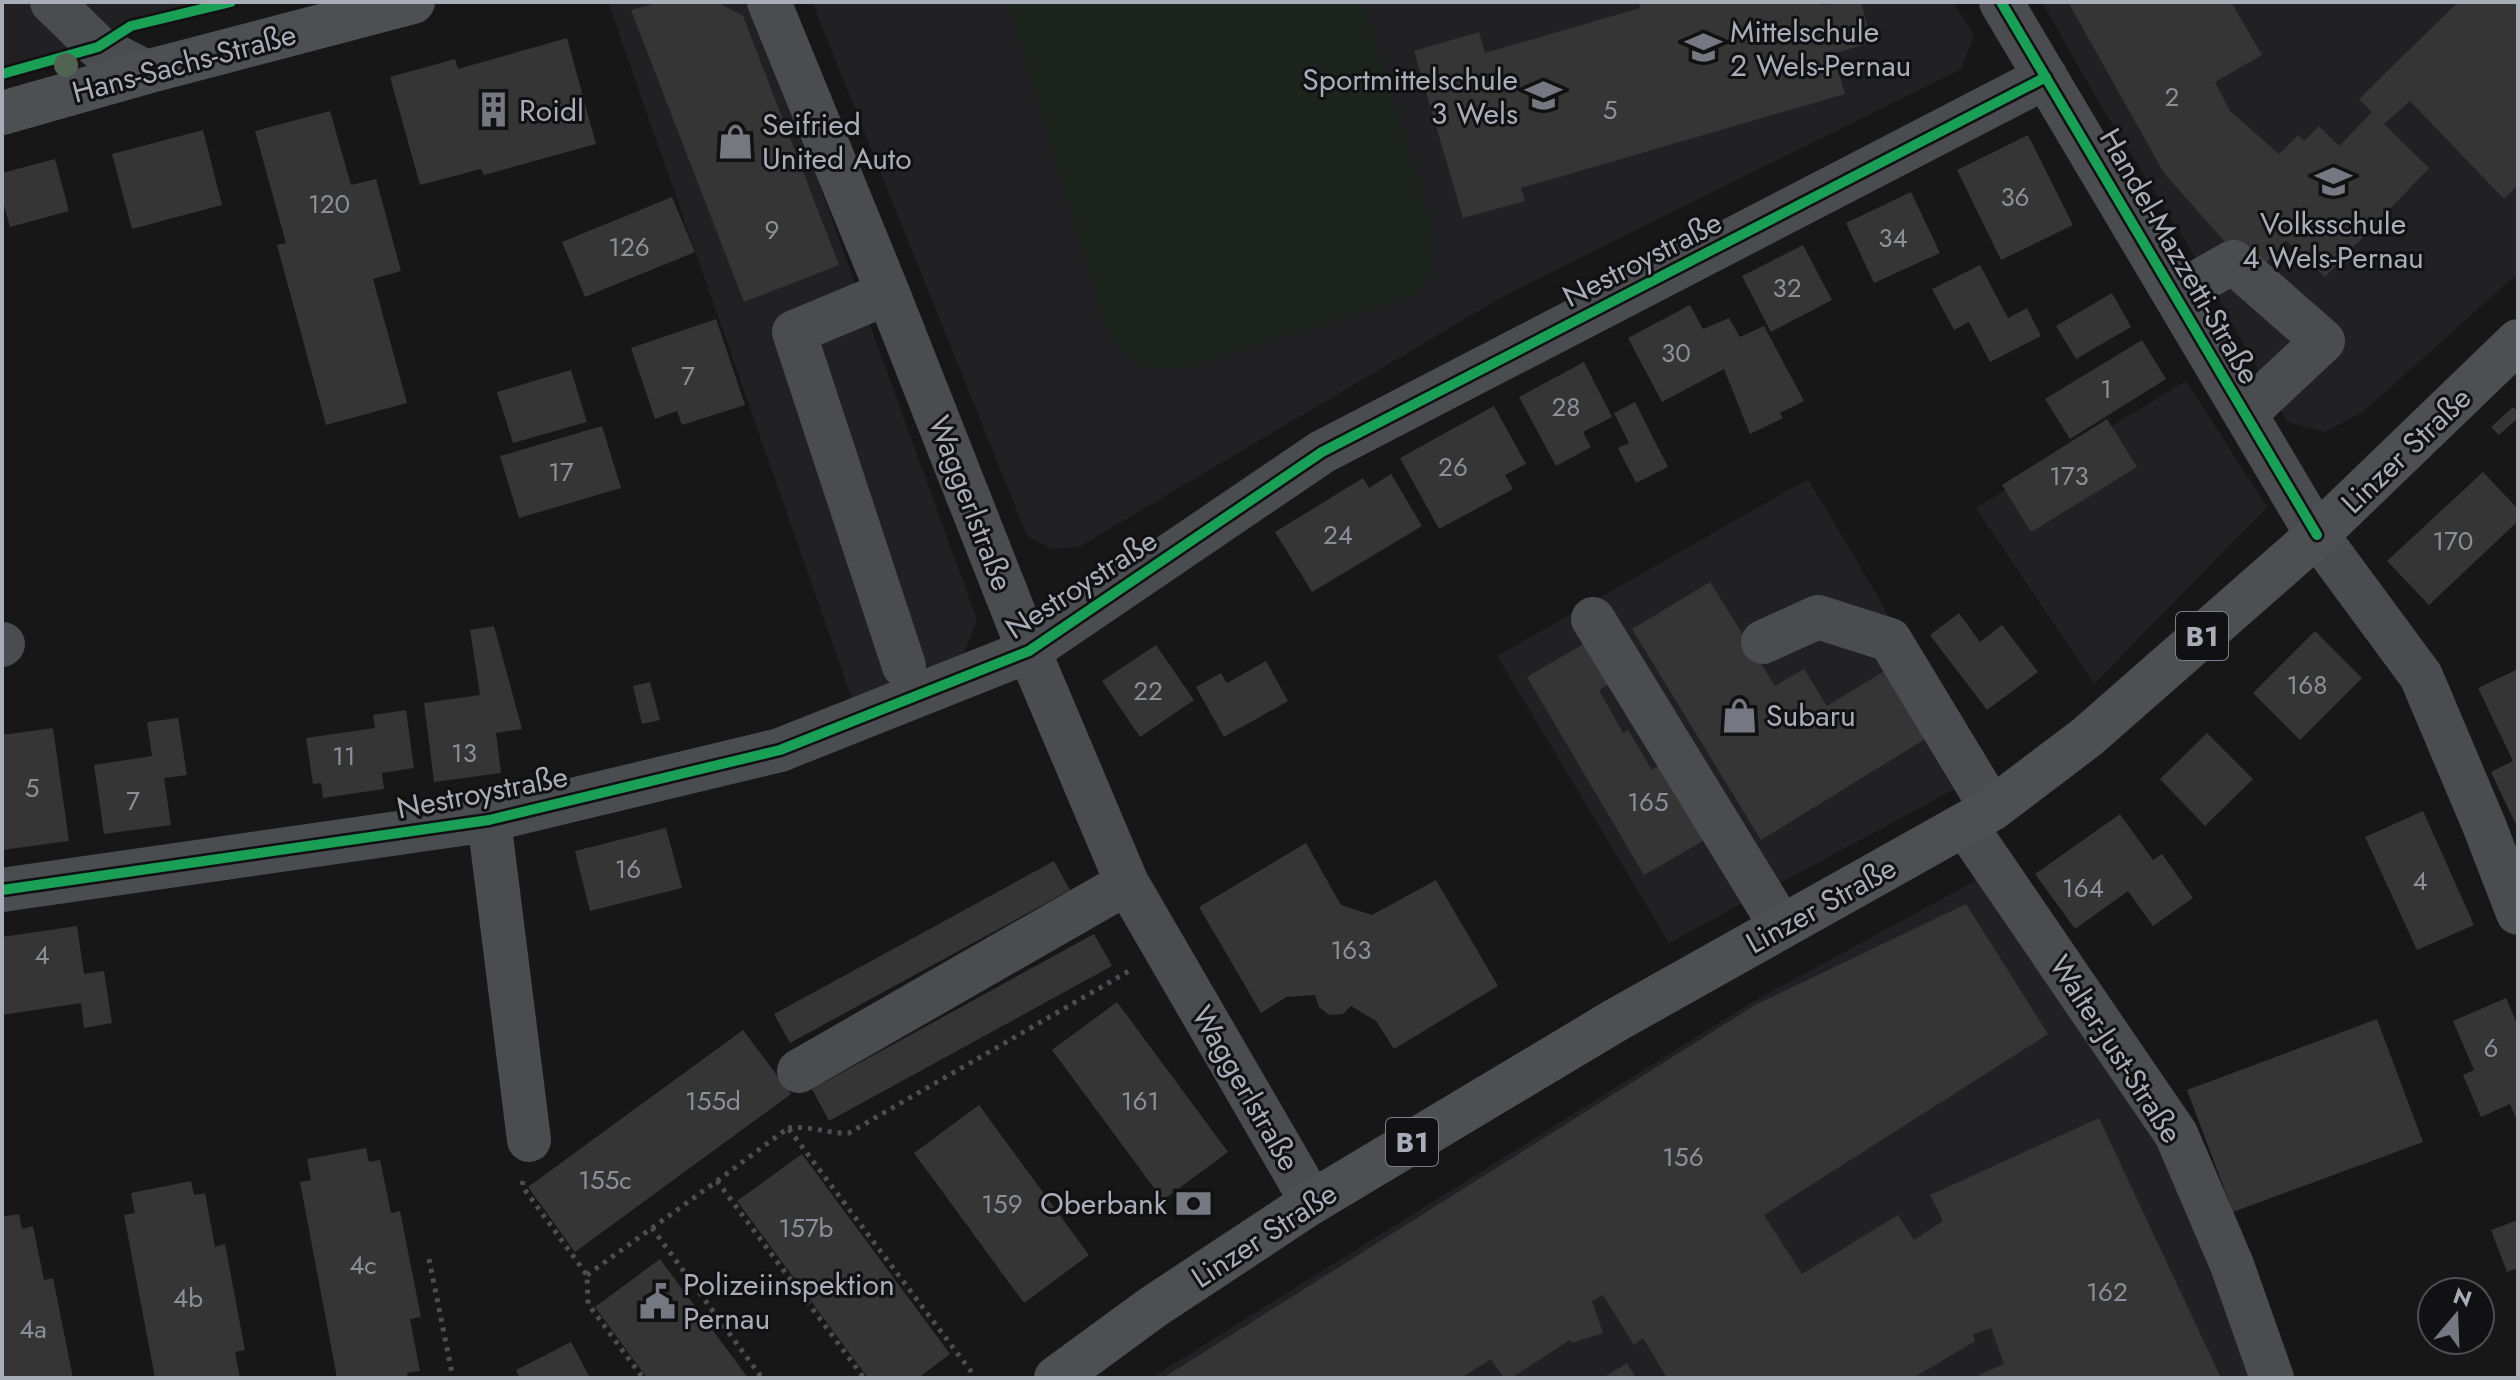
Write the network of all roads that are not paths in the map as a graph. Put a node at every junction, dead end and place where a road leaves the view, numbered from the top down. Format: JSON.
{"nodes":[{"id":1,"x":52,"y":2,"type":"edge"},
{"id":2,"x":413,"y":2,"type":"edge"},
{"id":3,"x":769,"y":2,"type":"edge"},
{"id":4,"x":2001,"y":2,"type":"edge"},
{"id":5,"x":146,"y":72,"type":"junction"},
{"id":6,"x":2046,"y":77,"type":"junction"},
{"id":7,"x":2,"y":113,"type":"edge"},
{"id":8,"x":888,"y":293,"type":"junction"},
{"id":9,"x":2175,"y":295,"type":"junction"},
{"id":10,"x":2509,"y":356,"type":"edge"},
{"id":11,"x":2245,"y":414,"type":"junction"},
{"id":12,"x":2317,"y":535,"type":"junction"},
{"id":13,"x":1593,"y":619,"type":"dead end"},
{"id":14,"x":1763,"y":642,"type":"dead end"},
{"id":15,"x":1029,"y":651,"type":"junction"},
{"id":16,"x":904,"y":666,"type":"dead end"},
{"id":17,"x":1979,"y":817,"type":"junction"},
{"id":18,"x":489,"y":820,"type":"junction"},
{"id":19,"x":1127,"y":883,"type":"junction"},
{"id":20,"x":2,"y":890,"type":"edge"},
{"id":21,"x":2514,"y":891,"type":"edge"},
{"id":22,"x":1781,"y":926,"type":"junction"},
{"id":23,"x":799,"y":1071,"type":"dead end"},
{"id":24,"x":529,"y":1140,"type":"road end"},
{"id":25,"x":1312,"y":1202,"type":"junction"},
{"id":26,"x":1056,"y":1378,"type":"edge"},
{"id":27,"x":2272,"y":1378,"type":"edge"}],
"edges":[{"from":1,"to":5,"type":"street"},
{"from":2,"to":5,"type":"main road","name":"Hans-Sachs-Straße"},
{"from":3,"to":8,"type":"street","name":"Waggerlstraße"},
{"from":4,"to":6,"type":"street","name":"Handel-Mazzetti-Straße"},
{"from":5,"to":7,"type":"main road","name":"Hans-Sachs-Straße"},
{"from":6,"to":9,"type":"street","name":"Handel-Mazzetti-Straße"},
{"from":6,"to":15,"type":"street","name":"Nestroystraße"},
{"from":8,"to":15,"type":"street","name":"Waggerlstraße"},
{"from":8,"to":16,"type":"street"},
{"from":9,"to":11,"type":"street","name":"Handel-Mazzetti-Straße"},
{"from":9,"to":11,"type":"street"},
{"from":10,"to":12,"type":"main road","name":"Linzer Straße","number":"B1"},
{"from":11,"to":12,"type":"street","name":"Handel-Mazzetti-Straße"},
{"from":12,"to":17,"type":"main road","name":"Linzer Straße","number":"B1"},
{"from":12,"to":21,"type":"street","name":"Handel-Mazzetti-Straße"},
{"from":13,"to":22,"type":"street"},
{"from":14,"to":17,"type":"street","name":"Walter-Just-Straße"},
{"from":15,"to":18,"type":"street","name":"Nestroystraße"},
{"from":15,"to":19,"type":"street","name":"Waggerlstraße"},
{"from":17,"to":22,"type":"main road","name":"Linzer Straße","number":"B1"},
{"from":17,"to":27,"type":"street","name":"Walter-Just-Straße"},
{"from":18,"to":20,"type":"street","name":"Nestroystraße"},
{"from":18,"to":24,"type":"street"},
{"from":19,"to":23,"type":"street"},
{"from":19,"to":25,"type":"street","name":"Waggerlstraße"},
{"from":22,"to":25,"type":"main road","name":"Linzer Straße","number":"B1"},
{"from":25,"to":26,"type":"main road","name":"Linzer Straße","number":"B1"}]}
